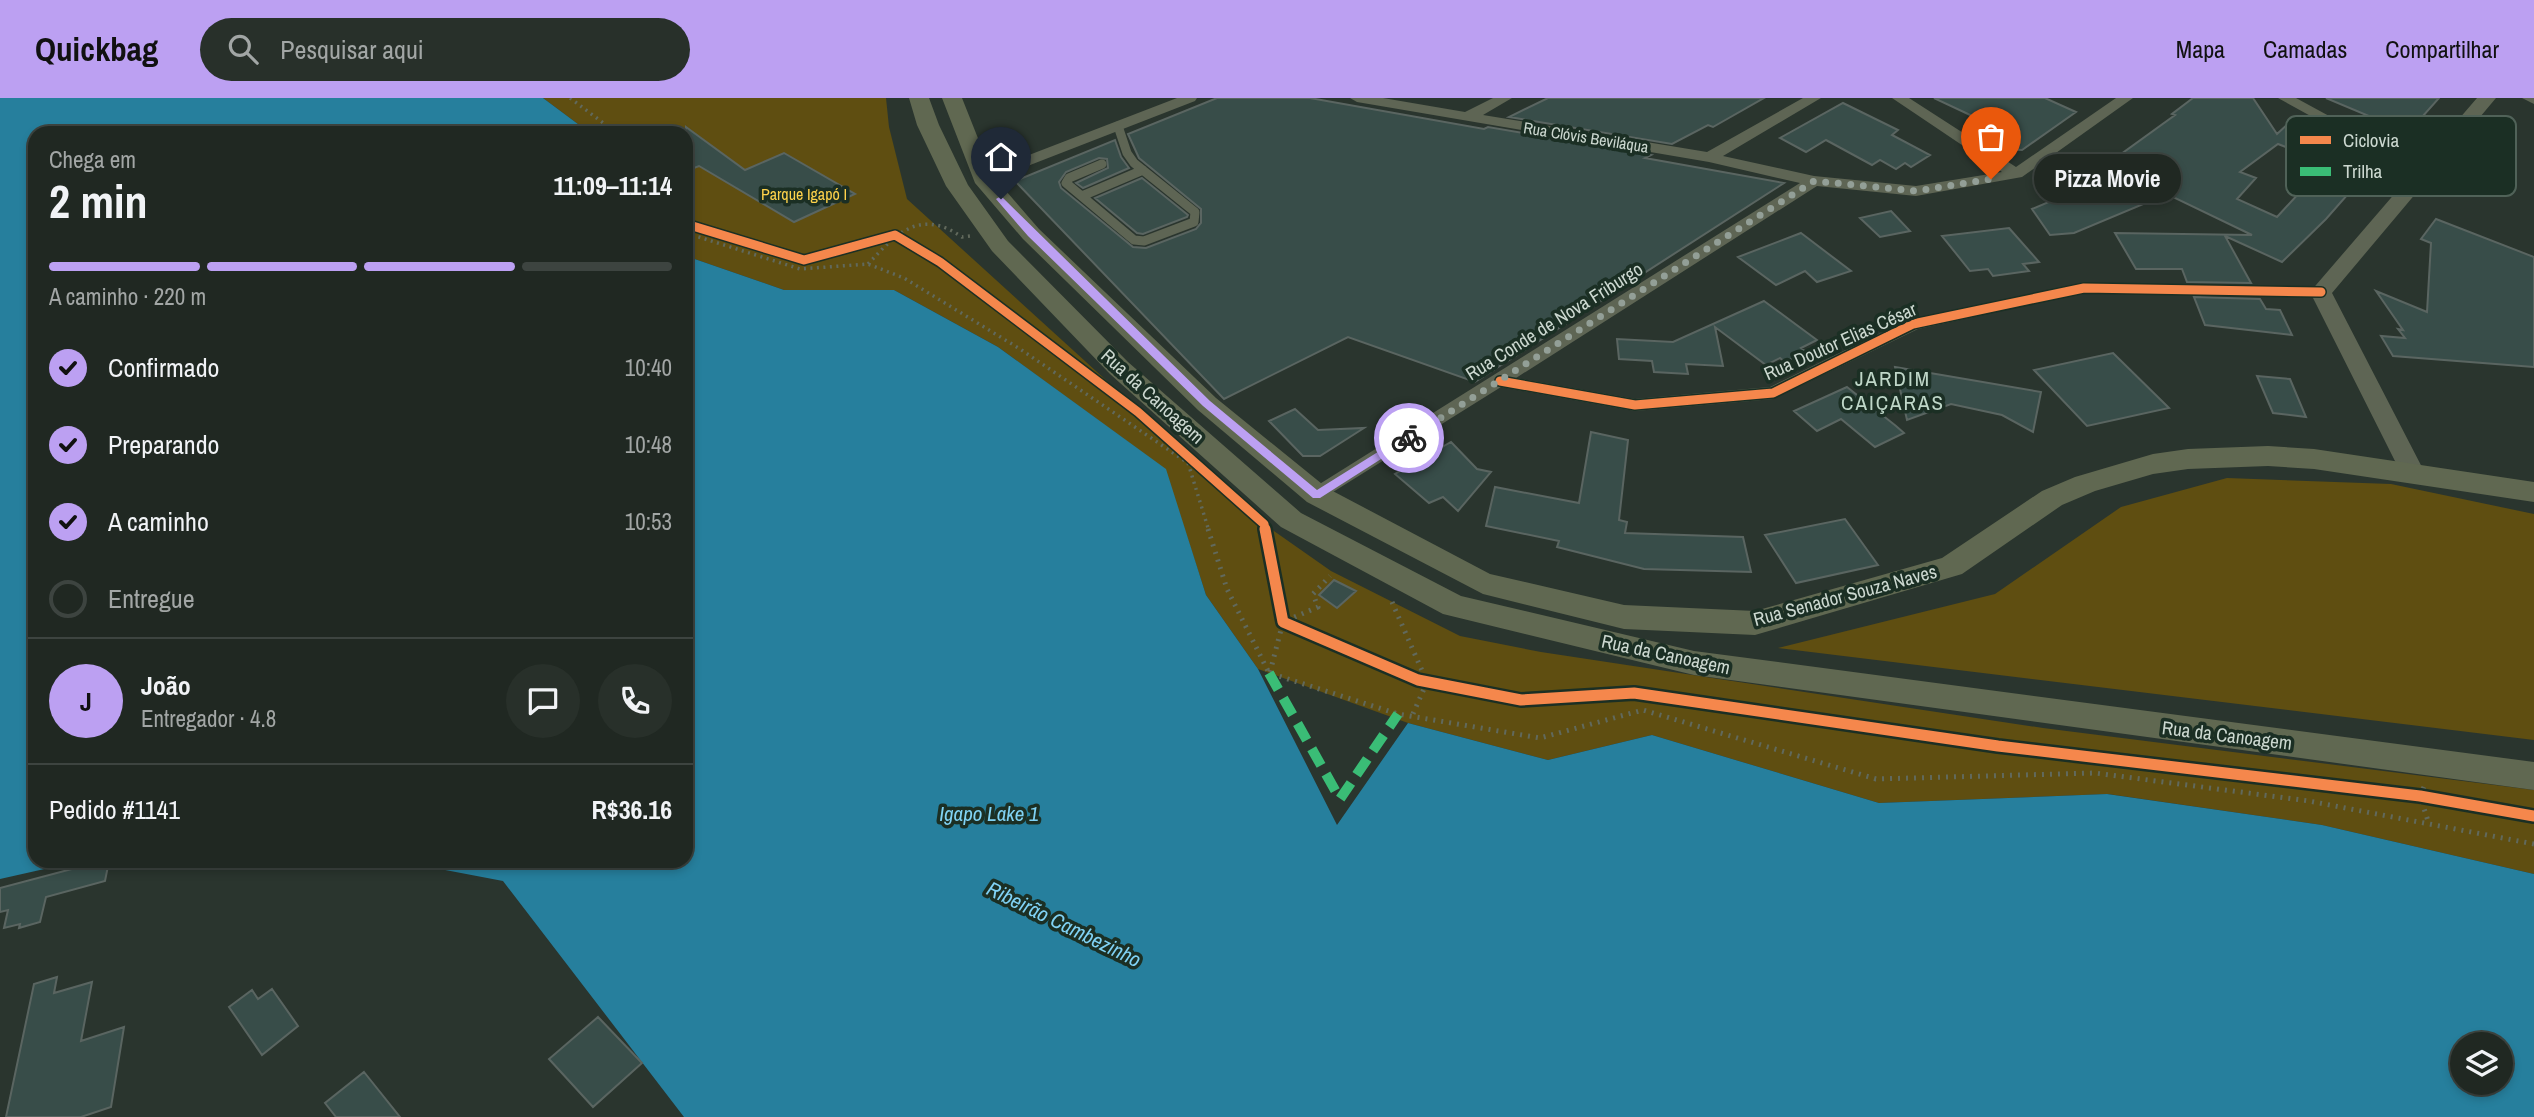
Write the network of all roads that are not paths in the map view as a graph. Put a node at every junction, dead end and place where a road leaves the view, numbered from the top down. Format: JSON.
{"nodes":[{"id":1,"x":919,"y":98,"type":"edge"},
{"id":2,"x":952,"y":98,"type":"edge"},
{"id":3,"x":1190,"y":98,"type":"edge"},
{"id":4,"x":1357,"y":98,"type":"edge"},
{"id":5,"x":1505,"y":98,"type":"edge"},
{"id":6,"x":1814,"y":98,"type":"edge"},
{"id":7,"x":1899,"y":98,"type":"edge"},
{"id":8,"x":2126,"y":98,"type":"edge"},
{"id":9,"x":2285,"y":98,"type":"edge"},
{"id":10,"x":2487,"y":98,"type":"edge"},
{"id":11,"x":2529,"y":98,"type":"edge"},
{"id":12,"x":2534,"y":100,"type":"edge"},
{"id":13,"x":2319,"y":116,"type":"edge"},
{"id":14,"x":2472,"y":116,"type":"edge"},
{"id":15,"x":1464,"y":118,"type":"junction"},
{"id":16,"x":1118,"y":126,"type":"junction"},
{"id":17,"x":1709,"y":157,"type":"junction"},
{"id":18,"x":1102,"y":164,"type":"dead end"},
{"id":19,"x":1143,"y":170,"type":"junction"},
{"id":20,"x":2016,"y":174,"type":"junction"},
{"id":21,"x":1814,"y":181,"type":"junction"},
{"id":22,"x":971,"y":190,"type":"junction"},
{"id":23,"x":1082,"y":196,"type":"junction"},
{"id":24,"x":2403,"y":196,"type":"edge"},
{"id":25,"x":2320,"y":292,"type":"junction"},
{"id":26,"x":1500,"y":380,"type":"junction"},
{"id":27,"x":2413,"y":473,"type":"junction"},
{"id":28,"x":2534,"y":492,"type":"edge"},
{"id":29,"x":1317,"y":495,"type":"junction"},
{"id":30,"x":2534,"y":776,"type":"edge"}],
"edges":[{"from":1,"to":22,"type":"main road"},
{"from":2,"to":22,"type":"main road","name":"Rua Senador Souza Naves"},
{"from":3,"to":16,"type":"street"},
{"from":4,"to":15,"type":"street","name":"Rua Clóvis Beviláqua"},
{"from":5,"to":15,"type":"street"},
{"from":6,"to":17,"type":"street"},
{"from":7,"to":20,"type":"street"},
{"from":8,"to":20,"type":"street"},
{"from":9,"to":13,"type":"street"},
{"from":10,"to":14,"type":"street"},
{"from":11,"to":12,"type":"street"},
{"from":15,"to":17,"type":"street","name":"Rua Clóvis Beviláqua"},
{"from":16,"to":19,"type":"lane"},
{"from":16,"to":22,"type":"street"},
{"from":17,"to":21,"type":"street","name":"Rua Clóvis Beviláqua"},
{"from":18,"to":23,"type":"lane"},
{"from":19,"to":23,"type":"lane"},
{"from":19,"to":23,"type":"lane"},
{"from":20,"to":21,"type":"street","name":"Rua Clóvis Beviláqua"},
{"from":21,"to":26,"type":"street","name":"Rua Conde de Nova Friburgo"},
{"from":22,"to":29,"type":"main road","name":"Rua Senador Souza Naves"},
{"from":22,"to":30,"type":"main road","name":"Rua da Canoagem"},
{"from":24,"to":25,"type":"street"},
{"from":25,"to":26,"type":"street","name":"Rua Doutor Elias César"},
{"from":25,"to":27,"type":"street"},
{"from":26,"to":29,"type":"street","name":"Rua Conde de Nova Friburgo"},
{"from":27,"to":28,"type":"main road","name":"Rua Senador Souza Naves"},
{"from":27,"to":29,"type":"main road","name":"Rua Senador Souza Naves"}]}
